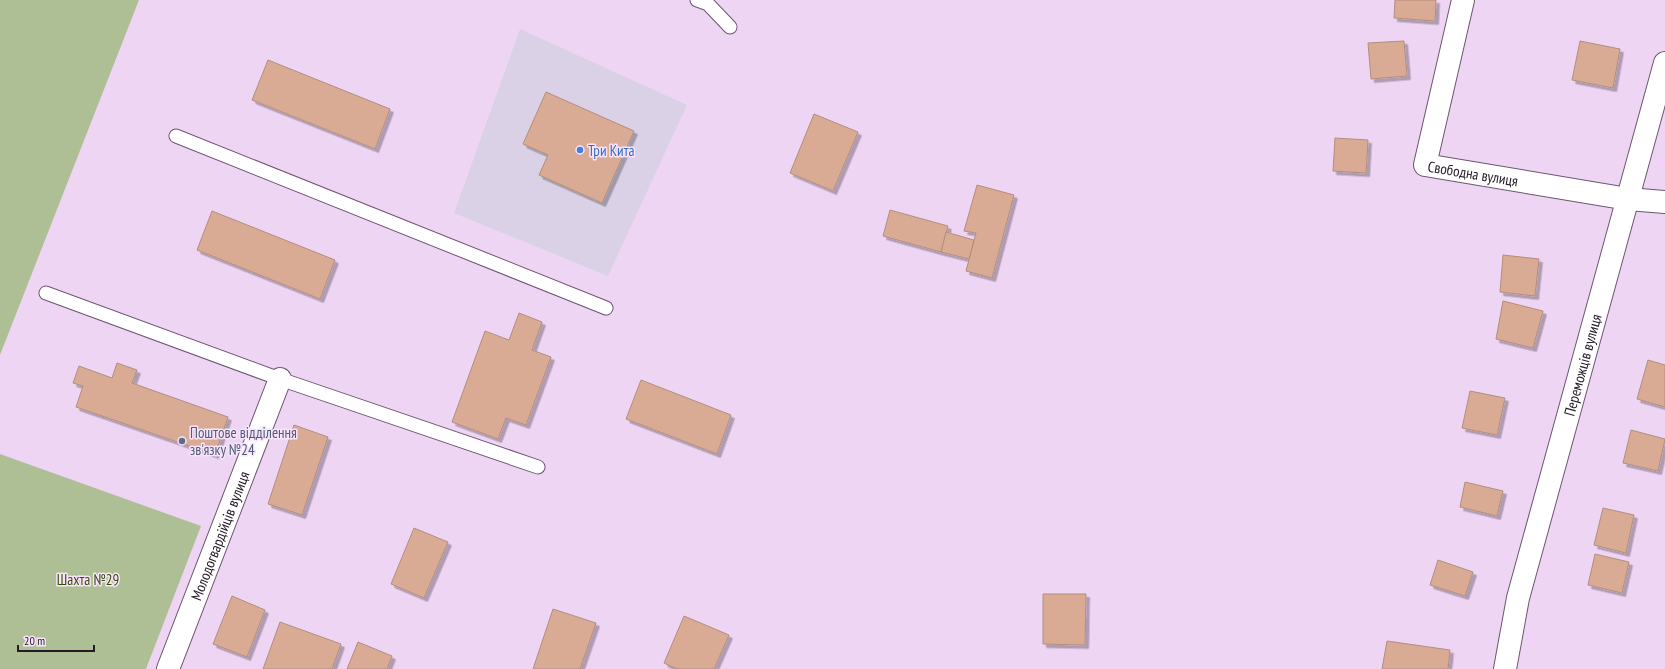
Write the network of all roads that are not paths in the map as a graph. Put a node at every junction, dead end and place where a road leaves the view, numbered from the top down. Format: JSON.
{"nodes":[{"id":1,"x":697,"y":0,"type":"edge"},
{"id":2,"x":1463,"y":0,"type":"edge"},
{"id":3,"x":730,"y":27,"type":"dead end"},
{"id":4,"x":1665,"y":63,"type":"edge"},
{"id":5,"x":176,"y":136,"type":"dead end"},
{"id":6,"x":1628,"y":199,"type":"junction"},
{"id":7,"x":1665,"y":202,"type":"edge"},
{"id":8,"x":46,"y":293,"type":"dead end"},
{"id":9,"x":606,"y":308,"type":"dead end"},
{"id":10,"x":280,"y":379,"type":"junction"},
{"id":11,"x":538,"y":467,"type":"dead end"},
{"id":12,"x":168,"y":669,"type":"edge"},
{"id":13,"x":1505,"y":669,"type":"edge"}],
"edges":[{"from":1,"to":3,"type":"lane"},
{"from":2,"to":6,"type":"street","name":"Свободна вулиця"},
{"from":4,"to":6,"type":"street","name":"Переможців вулиця"},
{"from":5,"to":9,"type":"lane"},
{"from":6,"to":7,"type":"street","name":"Свободна вулиця"},
{"from":6,"to":13,"type":"street","name":"Переможців вулиця"},
{"from":8,"to":10,"type":"lane"},
{"from":10,"to":11,"type":"lane"},
{"from":10,"to":12,"type":"street","name":"Молодогвардійців вулиця"}]}
